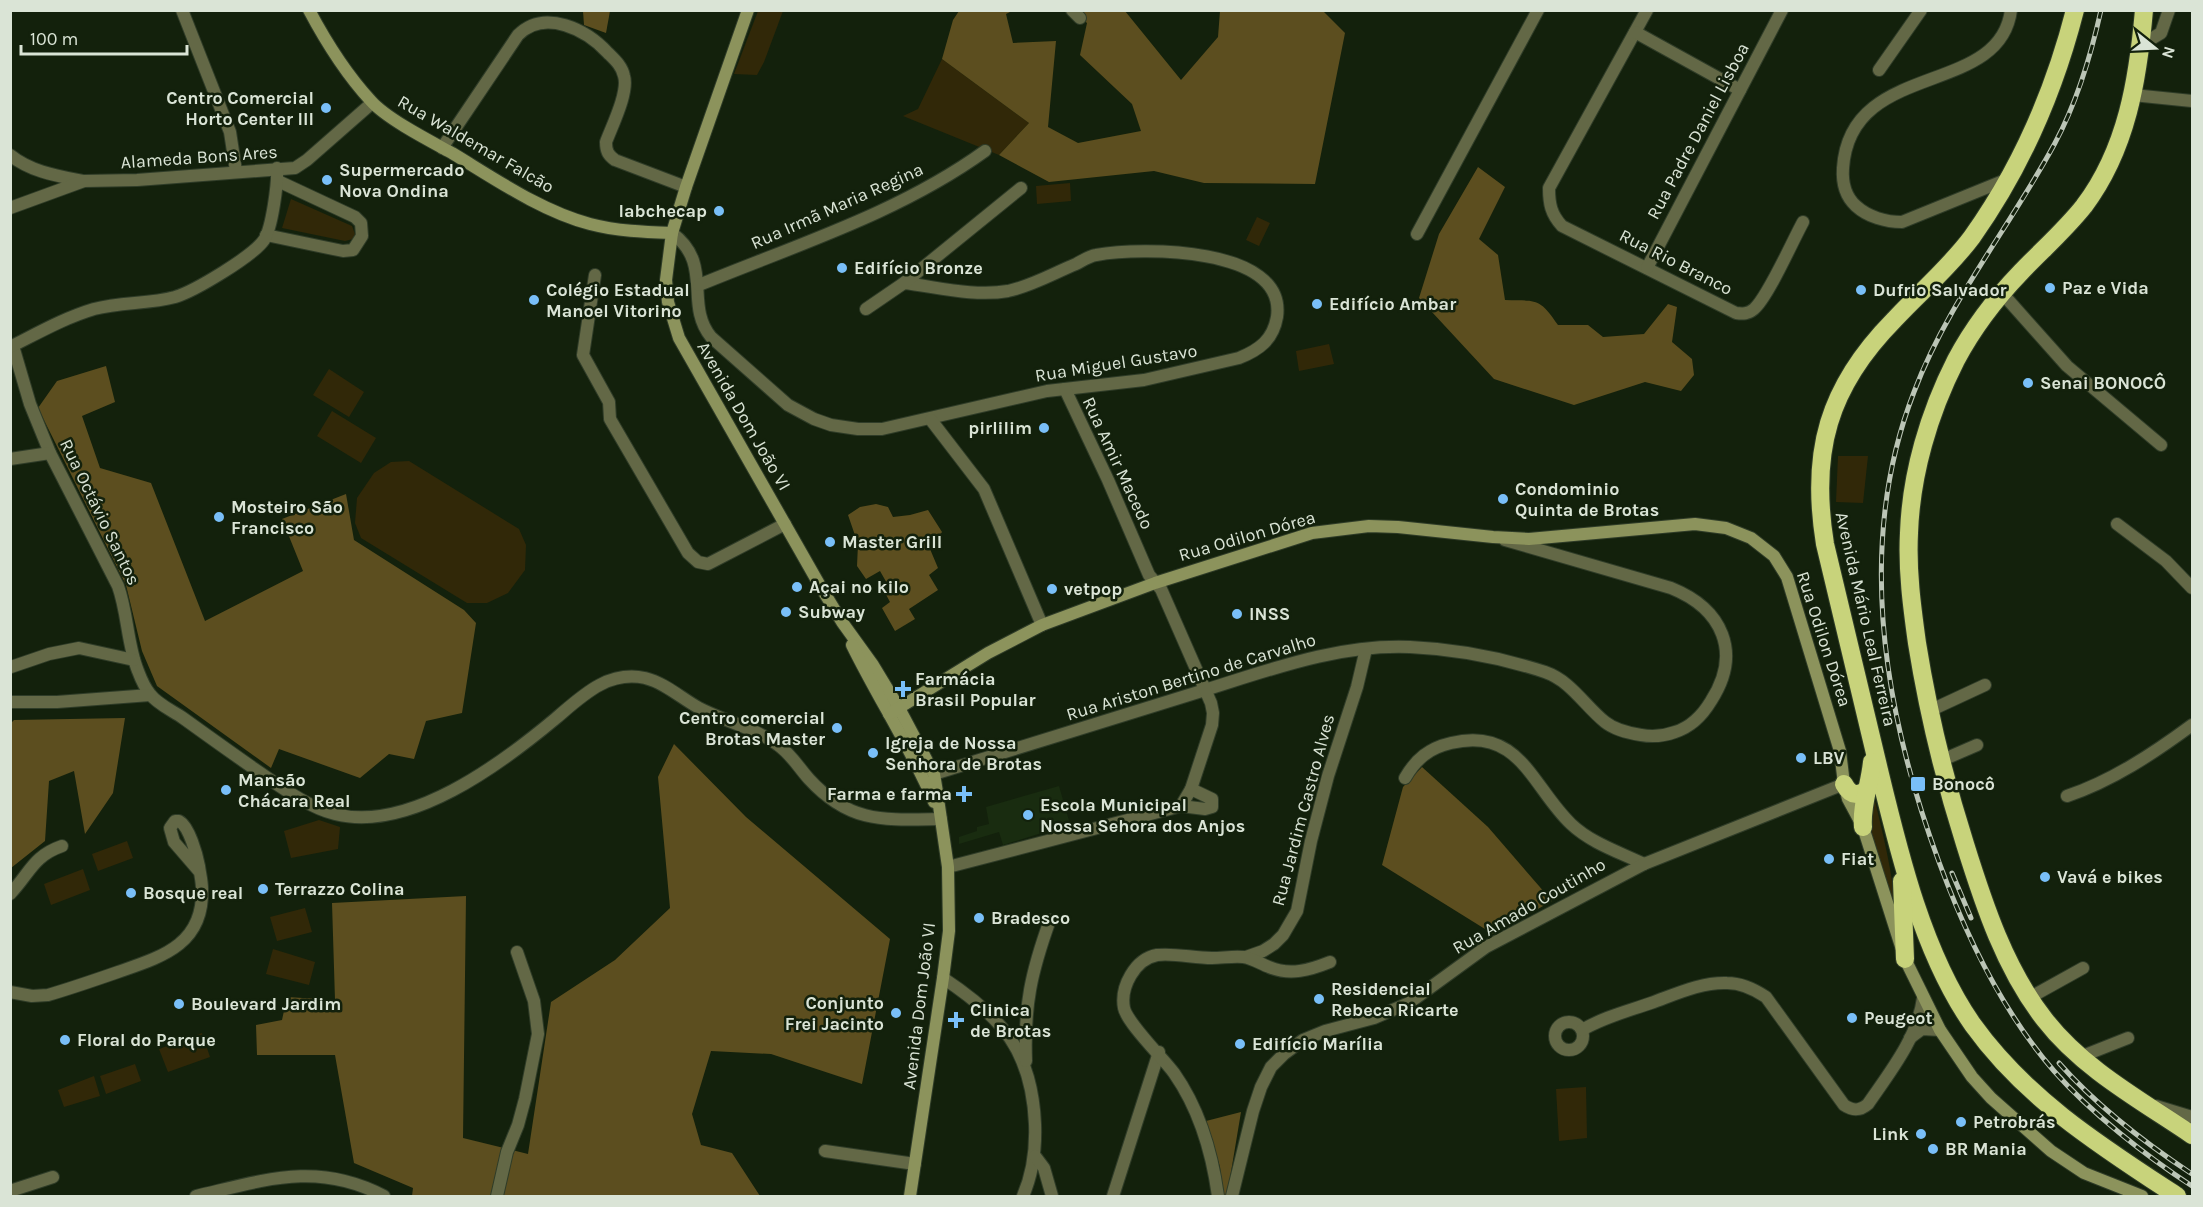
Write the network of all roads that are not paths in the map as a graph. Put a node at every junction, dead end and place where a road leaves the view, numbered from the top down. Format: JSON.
{"nodes":[{"id":1,"x":182,"y":10,"type":"edge"},
{"id":2,"x":309,"y":10,"type":"edge"},
{"id":3,"x":748,"y":10,"type":"edge"},
{"id":4,"x":1538,"y":10,"type":"edge"},
{"id":5,"x":1647,"y":10,"type":"edge"},
{"id":6,"x":1782,"y":10,"type":"edge"},
{"id":7,"x":1921,"y":10,"type":"edge"},
{"id":8,"x":2011,"y":10,"type":"edge"},
{"id":9,"x":2075,"y":10,"type":"edge"},
{"id":10,"x":2144,"y":10,"type":"edge"},
{"id":11,"x":2169,"y":10,"type":"edge"},
{"id":12,"x":1635,"y":32,"type":"junction"},
{"id":13,"x":2141,"y":45,"type":"junction"},
{"id":14,"x":1879,"y":70,"type":"dead end"},
{"id":15,"x":1740,"y":90,"type":"junction"},
{"id":16,"x":2133,"y":95,"type":"junction"},
{"id":17,"x":2193,"y":101,"type":"edge"},
{"id":18,"x":372,"y":103,"type":"junction"},
{"id":19,"x":442,"y":148,"type":"junction"},
{"id":20,"x":985,"y":152,"type":"dead end"},
{"id":21,"x":10,"y":155,"type":"edge"},
{"id":22,"x":236,"y":171,"type":"junction"},
{"id":23,"x":277,"y":175,"type":"junction"},
{"id":24,"x":2009,"y":179,"type":"junction"},
{"id":25,"x":84,"y":181,"type":"junction"},
{"id":26,"x":686,"y":187,"type":"junction"},
{"id":27,"x":1021,"y":188,"type":"dead end"},
{"id":28,"x":10,"y":208,"type":"edge"},
{"id":29,"x":1803,"y":222,"type":"dead end"},
{"id":30,"x":672,"y":233,"type":"junction"},
{"id":31,"x":1417,"y":234,"type":"dead end"},
{"id":32,"x":266,"y":235,"type":"junction"},
{"id":33,"x":1647,"y":268,"type":"junction"},
{"id":34,"x":595,"y":275,"type":"dead end"},
{"id":35,"x":904,"y":283,"type":"junction"},
{"id":36,"x":699,"y":285,"type":"junction"},
{"id":37,"x":2002,"y":293,"type":"junction"},
{"id":38,"x":866,"y":309,"type":"dead end"},
{"id":39,"x":12,"y":346,"type":"edge"},
{"id":40,"x":1065,"y":389,"type":"junction"},
{"id":41,"x":931,"y":420,"type":"junction"},
{"id":42,"x":2161,"y":445,"type":"dead end"},
{"id":43,"x":50,"y":453,"type":"junction"},
{"id":44,"x":10,"y":459,"type":"edge"},
{"id":45,"x":785,"y":524,"type":"junction"},
{"id":46,"x":2117,"y":524,"type":"dead end"},
{"id":47,"x":1492,"y":537,"type":"junction"},
{"id":48,"x":1155,"y":583,"type":"junction"},
{"id":49,"x":2193,"y":588,"type":"edge"},
{"id":50,"x":1042,"y":625,"type":"junction"},
{"id":51,"x":1366,"y":649,"type":"junction"},
{"id":52,"x":134,"y":660,"type":"junction"},
{"id":53,"x":10,"y":667,"type":"edge"},
{"id":54,"x":1985,"y":685,"type":"dead end"},
{"id":55,"x":1204,"y":690,"type":"junction"},
{"id":56,"x":150,"y":695,"type":"junction"},
{"id":57,"x":10,"y":702,"type":"edge"},
{"id":58,"x":894,"y":711,"type":"junction"},
{"id":59,"x":1929,"y":711,"type":"junction"},
{"id":60,"x":2193,"y":725,"type":"edge"},
{"id":61,"x":1977,"y":745,"type":"dead end"},
{"id":62,"x":1874,"y":748,"type":"junction"},
{"id":63,"x":1940,"y":761,"type":"junction"},
{"id":64,"x":934,"y":774,"type":"junction"},
{"id":65,"x":1405,"y":778,"type":"dead end"},
{"id":66,"x":1844,"y":784,"type":"junction"},
{"id":67,"x":1869,"y":788,"type":"junction"},
{"id":68,"x":1191,"y":789,"type":"junction"},
{"id":69,"x":2067,"y":796,"type":"dead end"},
{"id":70,"x":1181,"y":806,"type":"junction"},
{"id":71,"x":941,"y":819,"type":"junction"},
{"id":72,"x":1863,"y":827,"type":"junction"},
{"id":73,"x":62,"y":846,"type":"dead end"},
{"id":74,"x":187,"y":847,"type":"dead end"},
{"id":75,"x":1899,"y":849,"type":"junction"},
{"id":76,"x":1644,"y":864,"type":"junction"},
{"id":77,"x":948,"y":867,"type":"junction"},
{"id":78,"x":10,"y":894,"type":"edge"},
{"id":79,"x":1050,"y":920,"type":"dead end"},
{"id":80,"x":517,"y":952,"type":"dead end"},
{"id":81,"x":1246,"y":957,"type":"junction"},
{"id":82,"x":1905,"y":959,"type":"junction"},
{"id":83,"x":1330,"y":962,"type":"dead end"},
{"id":84,"x":2083,"y":968,"type":"dead end"},
{"id":85,"x":944,"y":978,"type":"junction"},
{"id":86,"x":10,"y":992,"type":"edge"},
{"id":87,"x":1923,"y":998,"type":"junction"},
{"id":88,"x":2030,"y":999,"type":"junction"},
{"id":89,"x":1582,"y":1030,"type":"dead end"},
{"id":90,"x":1940,"y":1030,"type":"junction"},
{"id":91,"x":2128,"y":1038,"type":"dead end"},
{"id":92,"x":1910,"y":1039,"type":"junction"},
{"id":93,"x":1158,"y":1053,"type":"junction"},
{"id":94,"x":2080,"y":1057,"type":"junction"},
{"id":95,"x":1026,"y":1066,"type":"junction"},
{"id":96,"x":2144,"y":1102,"type":"junction"},
{"id":97,"x":2193,"y":1117,"type":"edge"},
{"id":98,"x":2193,"y":1135,"type":"edge"},
{"id":99,"x":825,"y":1151,"type":"dead end"},
{"id":100,"x":1035,"y":1156,"type":"junction"},
{"id":101,"x":915,"y":1164,"type":"junction"},
{"id":102,"x":53,"y":1177,"type":"dead end"},
{"id":103,"x":10,"y":1191,"type":"edge"},
{"id":104,"x":196,"y":1197,"type":"edge"},
{"id":105,"x":384,"y":1197,"type":"edge"},
{"id":106,"x":497,"y":1197,"type":"edge"},
{"id":107,"x":910,"y":1197,"type":"edge"},
{"id":108,"x":1023,"y":1197,"type":"edge"},
{"id":109,"x":1052,"y":1197,"type":"edge"},
{"id":110,"x":1113,"y":1197,"type":"edge"},
{"id":111,"x":1218,"y":1197,"type":"edge"},
{"id":112,"x":1232,"y":1197,"type":"edge"},
{"id":113,"x":2142,"y":1197,"type":"edge"},
{"id":114,"x":2177,"y":1197,"type":"edge"}],
"edges":[{"from":1,"to":22,"type":"street"},
{"from":2,"to":18,"type":"street","name":"Rua Waldemar Falcão"},
{"from":3,"to":26,"type":"street","name":"Avenida Dom João VI"},
{"from":4,"to":31,"type":"street"},
{"from":5,"to":12,"type":"street"},
{"from":6,"to":15,"type":"street","name":"Rua Padre Daniel Lisboa"},
{"from":7,"to":14,"type":"street"},
{"from":8,"to":24,"type":"street"},
{"from":9,"to":24,"type":"highway","name":"Avenida Mário Leal Ferreira"},
{"from":10,"to":13,"type":"highway"},
{"from":11,"to":13,"type":"street"},
{"from":12,"to":15,"type":"street"},
{"from":12,"to":33,"type":"street","name":"Rua Rio Branco"},
{"from":13,"to":16,"type":"highway"},
{"from":15,"to":33,"type":"street","name":"Rua Padre Daniel Lisboa"},
{"from":16,"to":17,"type":"street"},
{"from":16,"to":37,"type":"highway"},
{"from":18,"to":19,"type":"street","name":"Rua Waldemar Falcão"},
{"from":18,"to":23,"type":"street","name":"Alameda Bons Ares"},
{"from":19,"to":26,"type":"street"},
{"from":19,"to":30,"type":"street","name":"Rua Waldemar Falcão"},
{"from":20,"to":36,"type":"street","name":"Rua Irmã Maria Regina"},
{"from":21,"to":25,"type":"street"},
{"from":22,"to":23,"type":"street","name":"Alameda Bons Ares"},
{"from":22,"to":25,"type":"street","name":"Alameda Bons Ares"},
{"from":23,"to":32,"type":"street"},
{"from":23,"to":32,"type":"street"},
{"from":24,"to":62,"type":"highway","name":"Avenida Mário Leal Ferreira"},
{"from":25,"to":28,"type":"street","name":"Alameda Bons Ares"},
{"from":26,"to":30,"type":"street","name":"Avenida Dom João VI"},
{"from":27,"to":35,"type":"street"},
{"from":29,"to":33,"type":"street","name":"Rua Rio Branco"},
{"from":30,"to":36,"type":"street","name":"Rua Miguel Gustavo"},
{"from":30,"to":45,"type":"street","name":"Avenida Dom João VI"},
{"from":32,"to":39,"type":"street"},
{"from":34,"to":45,"type":"street"},
{"from":35,"to":38,"type":"street"},
{"from":35,"to":40,"type":"street","name":"Rua Miguel Gustavo"},
{"from":36,"to":41,"type":"street","name":"Rua Miguel Gustavo"},
{"from":37,"to":42,"type":"street"},
{"from":37,"to":59,"type":"highway"},
{"from":39,"to":43,"type":"street","name":"Rua Octávio Santos"},
{"from":40,"to":41,"type":"street","name":"Rua Miguel Gustavo"},
{"from":40,"to":48,"type":"street","name":"Rua Amir Macedo"},
{"from":41,"to":50,"type":"street"},
{"from":43,"to":44,"type":"street"},
{"from":43,"to":52,"type":"street","name":"Rua Octávio Santos"},
{"from":45,"to":58,"type":"street","name":"Avenida Dom João VI"},
{"from":46,"to":49,"type":"street"},
{"from":47,"to":48,"type":"street","name":"Rua Odilon Dórea"},
{"from":47,"to":51,"type":"street","name":"Rua Ariston Bertino de Carvalho"},
{"from":47,"to":66,"type":"street","name":"Rua Odilon Dórea"},
{"from":48,"to":50,"type":"street","name":"Rua Odilon Dórea"},
{"from":48,"to":55,"type":"street","name":"Rua Amir Macedo"},
{"from":50,"to":58,"type":"street","name":"Rua Odilon Dórea"},
{"from":51,"to":55,"type":"street","name":"Rua Ariston Bertino de Carvalho"},
{"from":51,"to":81,"type":"street","name":"Rua Jardim Castro Alves"},
{"from":52,"to":53,"type":"street"},
{"from":52,"to":56,"type":"street","name":"Rua Octávio Santos"},
{"from":54,"to":59,"type":"street"},
{"from":55,"to":64,"type":"street","name":"Rua Ariston Bertino de Carvalho"},
{"from":55,"to":68,"type":"street","name":"Rua Amir Macedo"},
{"from":56,"to":57,"type":"street"},
{"from":56,"to":71,"type":"street"},
{"from":58,"to":64,"type":"street","name":"Avenida Dom João VI"},
{"from":58,"to":71,"type":"street","name":"Avenida Dom João VI"},
{"from":59,"to":63,"type":"highway"},
{"from":60,"to":69,"type":"street"},
{"from":61,"to":63,"type":"street"},
{"from":62,"to":67,"type":"highway"},
{"from":62,"to":75,"type":"highway","name":"Avenida Mário Leal Ferreira"},
{"from":63,"to":88,"type":"highway"},
{"from":64,"to":71,"type":"street","name":"Avenida Dom João VI"},
{"from":65,"to":76,"type":"street"},
{"from":66,"to":67,"type":"highway"},
{"from":66,"to":72,"type":"street","name":"Rua Odilon Dórea"},
{"from":66,"to":76,"type":"street","name":"Rua Amado Coutinho"},
{"from":67,"to":72,"type":"highway"},
{"from":68,"to":70,"type":"street","name":"Rua Amir Macedo"},
{"from":68,"to":70,"type":"street"},
{"from":70,"to":77,"type":"street"},
{"from":71,"to":77,"type":"street","name":"Avenida Dom João VI"},
{"from":72,"to":82,"type":"street","name":"Rua Odilon Dórea"},
{"from":73,"to":78,"type":"street"},
{"from":74,"to":86,"type":"street"},
{"from":75,"to":82,"type":"highway"},
{"from":75,"to":114,"type":"highway","name":"Avenida Mário Leal Ferreira"},
{"from":76,"to":112,"type":"street","name":"Rua Amado Coutinho"},
{"from":77,"to":85,"type":"street","name":"Avenida Dom João VI"},
{"from":79,"to":95,"type":"street"},
{"from":80,"to":106,"type":"street"},
{"from":81,"to":83,"type":"street"},
{"from":81,"to":93,"type":"street"},
{"from":82,"to":87,"type":"street","name":"Rua Odilon Dórea"},
{"from":84,"to":88,"type":"street"},
{"from":85,"to":95,"type":"street"},
{"from":85,"to":101,"type":"street","name":"Avenida Dom João VI"},
{"from":87,"to":90,"type":"street","name":"Rua Odilon Dórea"},
{"from":87,"to":92,"type":"street"},
{"from":88,"to":94,"type":"highway"},
{"from":89,"to":92,"type":"street"},
{"from":90,"to":92,"type":"street"},
{"from":90,"to":113,"type":"street","name":"Rua Odilon Dórea"},
{"from":91,"to":94,"type":"street"},
{"from":93,"to":110,"type":"street"},
{"from":93,"to":111,"type":"street"},
{"from":94,"to":96,"type":"highway"},
{"from":95,"to":100,"type":"street"},
{"from":96,"to":97,"type":"street"},
{"from":96,"to":98,"type":"highway"},
{"from":99,"to":101,"type":"street"},
{"from":100,"to":108,"type":"street"},
{"from":100,"to":109,"type":"street"},
{"from":101,"to":107,"type":"street","name":"Avenida Dom João VI"},
{"from":102,"to":103,"type":"street"},
{"from":104,"to":105,"type":"street"}]}
